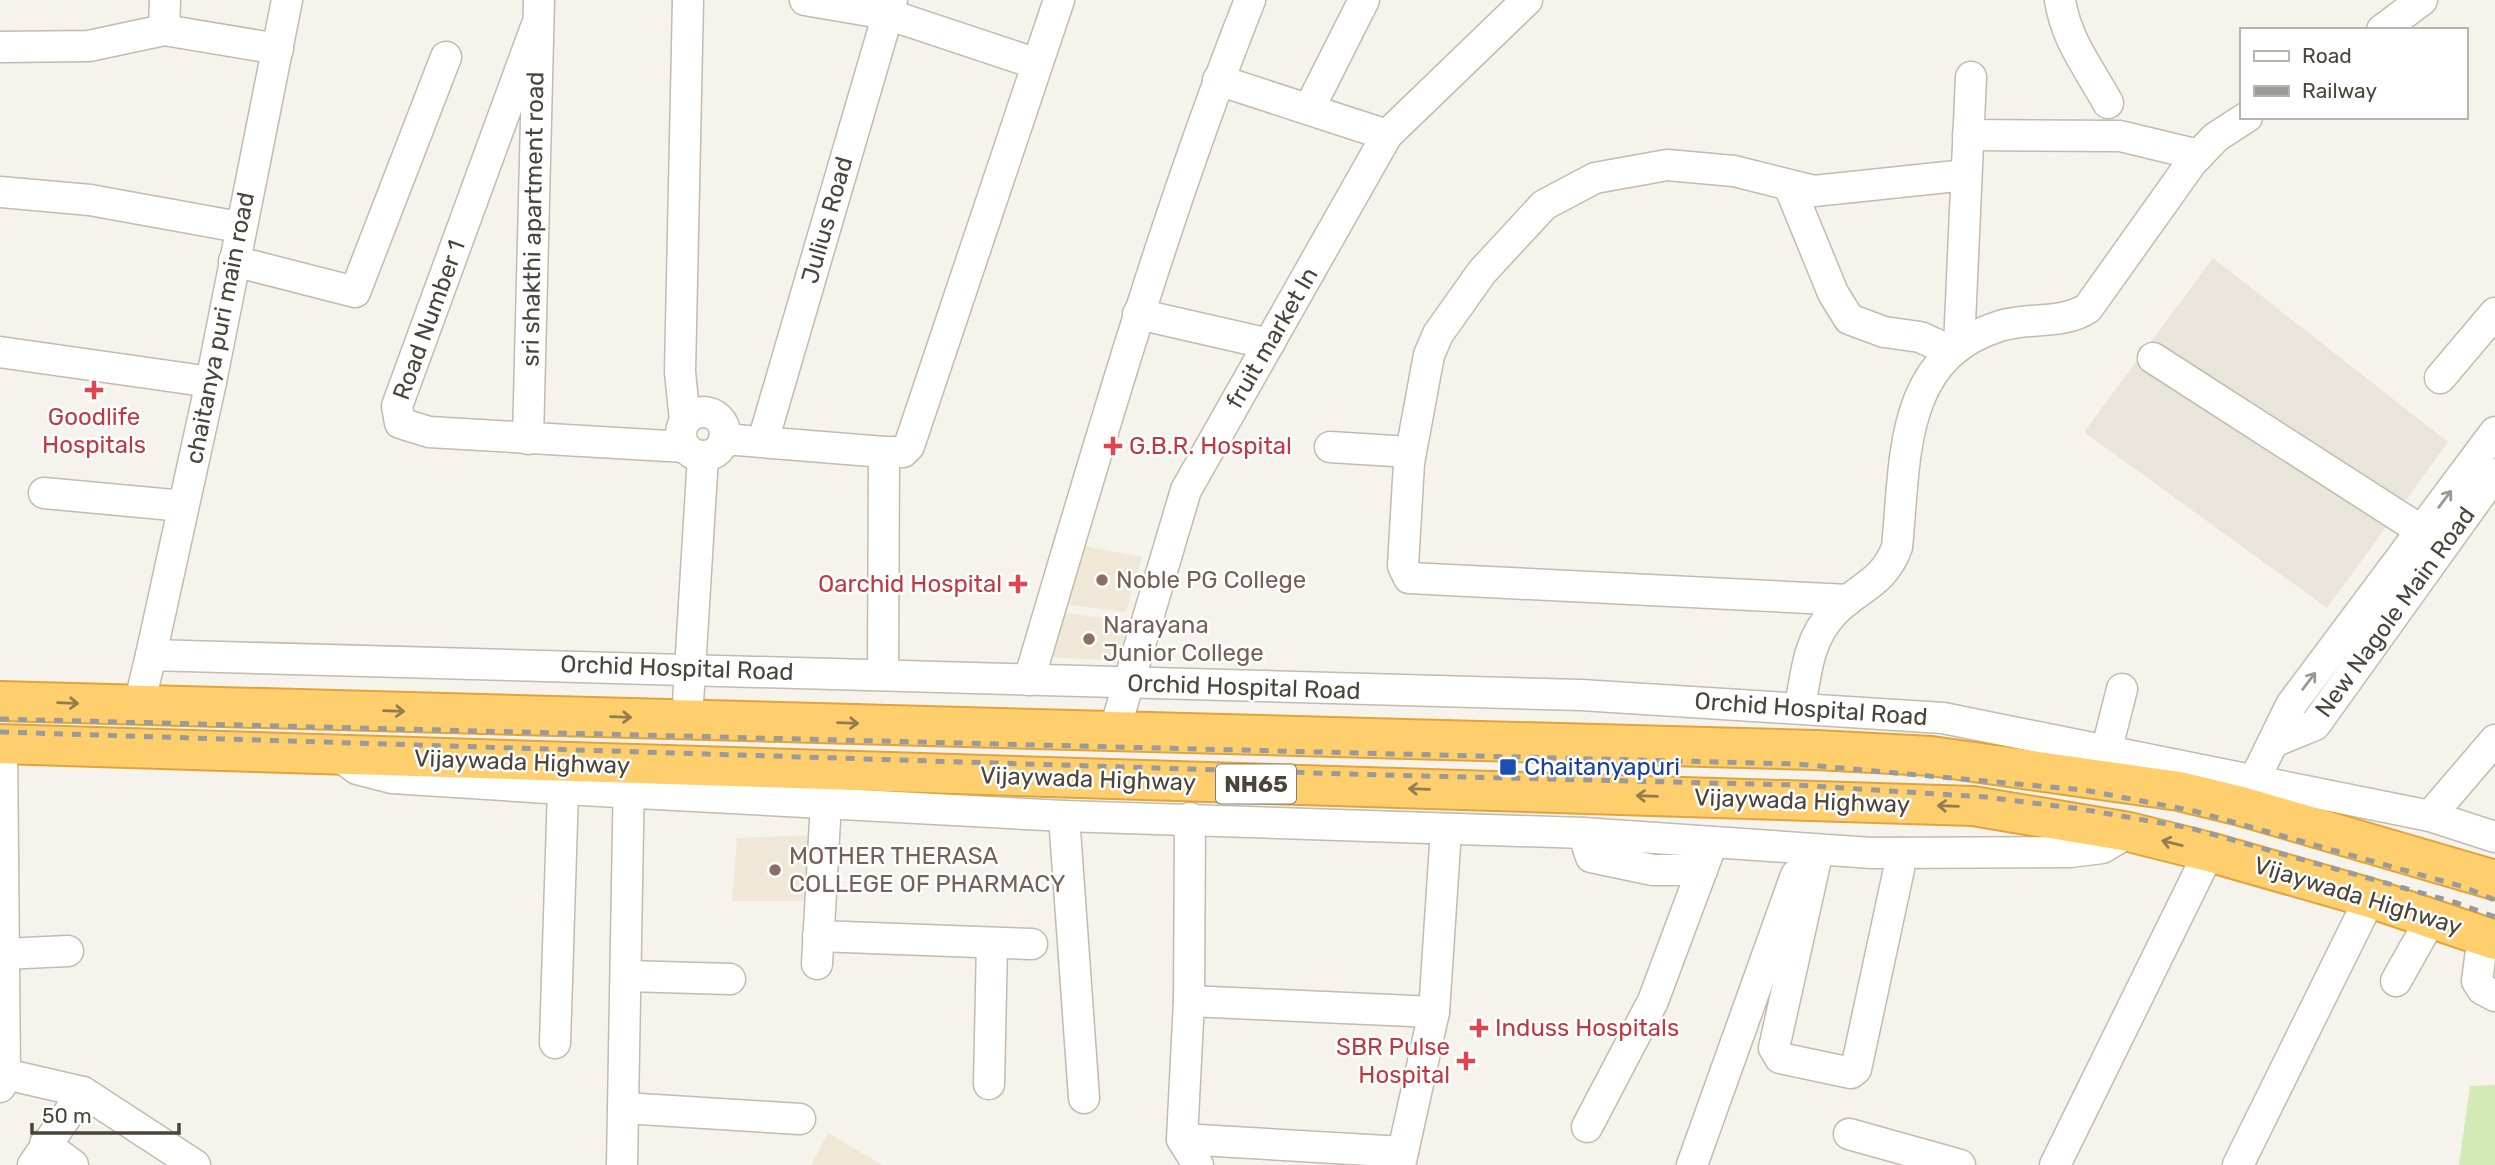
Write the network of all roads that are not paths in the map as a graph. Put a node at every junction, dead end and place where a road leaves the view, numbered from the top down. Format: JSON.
{"nodes":[{"id":1,"x":165,"y":0,"type":"edge"},
{"id":2,"x":287,"y":0,"type":"edge"},
{"id":3,"x":688,"y":0,"type":"edge"},
{"id":4,"x":805,"y":0,"type":"edge"},
{"id":5,"x":1059,"y":0,"type":"edge"},
{"id":6,"x":1250,"y":0,"type":"edge"},
{"id":7,"x":1364,"y":0,"type":"edge"},
{"id":8,"x":2060,"y":0,"type":"edge"},
{"id":9,"x":2422,"y":0,"type":"edge"},
{"id":10,"x":1513,"y":4,"type":"edge"},
{"id":11,"x":889,"y":7,"type":"edge"},
{"id":12,"x":538,"y":13,"type":"edge"},
{"id":13,"x":2385,"y":28,"type":"edge"},
{"id":14,"x":164,"y":30,"type":"junction"},
{"id":15,"x":0,"y":47,"type":"edge"},
{"id":16,"x":278,"y":49,"type":"junction"},
{"id":17,"x":446,"y":57,"type":"dead end"},
{"id":18,"x":1037,"y":64,"type":"junction"},
{"id":19,"x":1970,"y":76,"type":"dead end"},
{"id":20,"x":1218,"y":80,"type":"junction"},
{"id":21,"x":2108,"y":103,"type":"dead end"},
{"id":22,"x":1309,"y":109,"type":"junction"},
{"id":23,"x":2244,"y":119,"type":"edge"},
{"id":24,"x":1387,"y":135,"type":"junction"},
{"id":25,"x":1968,"y":135,"type":"junction"},
{"id":26,"x":2199,"y":155,"type":"junction"},
{"id":27,"x":1966,"y":175,"type":"junction"},
{"id":28,"x":1790,"y":188,"type":"junction"},
{"id":29,"x":0,"y":192,"type":"edge"},
{"id":30,"x":239,"y":227,"type":"junction"},
{"id":31,"x":234,"y":261,"type":"junction"},
{"id":32,"x":2495,"y":313,"type":"edge"},
{"id":33,"x":1138,"y":314,"type":"junction"},
{"id":34,"x":1269,"y":344,"type":"junction"},
{"id":35,"x":1955,"y":348,"type":"junction"},
{"id":36,"x":0,"y":352,"type":"edge"},
{"id":37,"x":2152,"y":358,"type":"dead end"},
{"id":38,"x":2440,"y":378,"type":"dead end"},
{"id":39,"x":211,"y":382,"type":"junction"},
{"id":40,"x":2495,"y":432,"type":"edge"},
{"id":41,"x":528,"y":439,"type":"junction"},
{"id":42,"x":700,"y":441,"type":"junction"},
{"id":43,"x":763,"y":441,"type":"junction"},
{"id":44,"x":1330,"y":447,"type":"dead end"},
{"id":45,"x":1410,"y":452,"type":"junction"},
{"id":46,"x":884,"y":462,"type":"junction"},
{"id":47,"x":2495,"y":474,"type":"edge"},
{"id":48,"x":44,"y":493,"type":"dead end"},
{"id":49,"x":183,"y":506,"type":"junction"},
{"id":50,"x":2422,"y":531,"type":"junction"},
{"id":51,"x":1848,"y":600,"type":"junction"},
{"id":52,"x":151,"y":655,"type":"junction"},
{"id":53,"x":690,"y":668,"type":"junction"},
{"id":54,"x":883,"y":675,"type":"junction"},
{"id":55,"x":1030,"y":680,"type":"junction"},
{"id":56,"x":1128,"y":684,"type":"junction"},
{"id":57,"x":2122,"y":690,"type":"dead end"},
{"id":58,"x":0,"y":701,"type":"edge"},
{"id":59,"x":139,"y":705,"type":"junction"},
{"id":60,"x":1800,"y":708,"type":"junction"},
{"id":61,"x":294,"y":709,"type":"junction"},
{"id":62,"x":340,"y":710,"type":"junction"},
{"id":63,"x":687,"y":719,"type":"junction"},
{"id":64,"x":1114,"y":732,"type":"junction"},
{"id":65,"x":2495,"y":740,"type":"edge"},
{"id":66,"x":2276,"y":741,"type":"junction"},
{"id":67,"x":1,"y":744,"type":"edge"},
{"id":68,"x":2106,"y":752,"type":"junction"},
{"id":69,"x":294,"y":755,"type":"junction"},
{"id":70,"x":341,"y":757,"type":"junction"},
{"id":71,"x":629,"y":778,"type":"junction"},
{"id":72,"x":563,"y":789,"type":"junction"},
{"id":73,"x":2249,"y":792,"type":"junction"},
{"id":74,"x":826,"y":802,"type":"junction"},
{"id":75,"x":1064,"y":816,"type":"junction"},
{"id":76,"x":2430,"y":816,"type":"junction"},
{"id":77,"x":1190,"y":818,"type":"junction"},
{"id":78,"x":1446,"y":830,"type":"junction"},
{"id":79,"x":2129,"y":832,"type":"junction"},
{"id":80,"x":2495,"y":837,"type":"edge"},
{"id":81,"x":2208,"y":852,"type":"junction"},
{"id":82,"x":1812,"y":854,"type":"junction"},
{"id":83,"x":1707,"y":857,"type":"junction"},
{"id":84,"x":1898,"y":865,"type":"junction"},
{"id":85,"x":2495,"y":880,"type":"edge"},
{"id":86,"x":2370,"y":898,"type":"junction"},
{"id":87,"x":2432,"y":918,"type":"junction"},
{"id":88,"x":2489,"y":937,"type":"edge"},
{"id":89,"x":992,"y":943,"type":"junction"},
{"id":90,"x":1032,"y":944,"type":"dead end"},
{"id":91,"x":68,"y":951,"type":"dead end"},
{"id":92,"x":3,"y":954,"type":"junction"},
{"id":93,"x":626,"y":976,"type":"junction"},
{"id":94,"x":730,"y":979,"type":"dead end"},
{"id":95,"x":2396,"y":981,"type":"dead end"},
{"id":96,"x":2495,"y":996,"type":"edge"},
{"id":97,"x":1189,"y":1002,"type":"junction"},
{"id":98,"x":1434,"y":1012,"type":"junction"},
{"id":99,"x":555,"y":1043,"type":"dead end"},
{"id":100,"x":2,"y":1081,"type":"edge"},
{"id":101,"x":989,"y":1084,"type":"dead end"},
{"id":102,"x":83,"y":1092,"type":"junction"},
{"id":103,"x":1084,"y":1098,"type":"dead end"},
{"id":104,"x":625,"y":1108,"type":"junction"},
{"id":105,"x":800,"y":1119,"type":"dead end"},
{"id":106,"x":1587,"y":1126,"type":"dead end"},
{"id":107,"x":1849,"y":1134,"type":"dead end"},
{"id":108,"x":1182,"y":1139,"type":"junction"},
{"id":109,"x":39,"y":1154,"type":"edge"},
{"id":110,"x":1401,"y":1158,"type":"edge"},
{"id":111,"x":73,"y":1165,"type":"edge"},
{"id":112,"x":195,"y":1165,"type":"edge"},
{"id":113,"x":622,"y":1165,"type":"edge"},
{"id":114,"x":1198,"y":1165,"type":"edge"},
{"id":115,"x":1692,"y":1165,"type":"edge"},
{"id":116,"x":1960,"y":1165,"type":"edge"},
{"id":117,"x":2055,"y":1165,"type":"edge"},
{"id":118,"x":2238,"y":1165,"type":"edge"}],
"edges":[{"from":1,"to":14,"type":"street"},
{"from":2,"to":16,"type":"street","name":"chaitanya puri main road"},
{"from":3,"to":42,"type":"street"},
{"from":4,"to":11,"type":"street"},
{"from":5,"to":18,"type":"street"},
{"from":6,"to":20,"type":"street"},
{"from":7,"to":22,"type":"street"},
{"from":8,"to":21,"type":"street"},
{"from":9,"to":13,"type":"street"},
{"from":10,"to":24,"type":"street","name":"fruit market ln"},
{"from":11,"to":18,"type":"street"},
{"from":11,"to":43,"type":"street","name":"Julius Road"},
{"from":12,"to":41,"type":"street","name":"sri shakthi apartment road"},
{"from":12,"to":41,"type":"street","name":"Road Number 1"},
{"from":14,"to":15,"type":"street"},
{"from":14,"to":16,"type":"street"},
{"from":16,"to":30,"type":"street","name":"chaitanya puri main road"},
{"from":17,"to":31,"type":"street"},
{"from":18,"to":46,"type":"street"},
{"from":19,"to":25,"type":"street"},
{"from":20,"to":22,"type":"street"},
{"from":20,"to":33,"type":"street"},
{"from":22,"to":24,"type":"street"},
{"from":23,"to":26,"type":"street"},
{"from":24,"to":34,"type":"street","name":"fruit market ln"},
{"from":25,"to":26,"type":"street"},
{"from":25,"to":27,"type":"street"},
{"from":26,"to":35,"type":"street"},
{"from":27,"to":28,"type":"street"},
{"from":27,"to":35,"type":"street"},
{"from":28,"to":35,"type":"street"},
{"from":28,"to":45,"type":"street"},
{"from":29,"to":30,"type":"street"},
{"from":30,"to":31,"type":"street","name":"chaitanya puri main road"},
{"from":31,"to":39,"type":"street","name":"chaitanya puri main road"},
{"from":32,"to":38,"type":"street"},
{"from":33,"to":34,"type":"street"},
{"from":33,"to":55,"type":"street"},
{"from":34,"to":56,"type":"street","name":"fruit market ln"},
{"from":35,"to":51,"type":"street"},
{"from":36,"to":39,"type":"street"},
{"from":37,"to":50,"type":"street"},
{"from":39,"to":49,"type":"street","name":"chaitanya puri main road"},
{"from":50,"to":40,"type":"street","one_way":true},
{"from":41,"to":42,"type":"street","name":"Road Number 1"},
{"from":42,"to":43,"type":"street","name":"Road Number 1"},
{"from":42,"to":53,"type":"street"},
{"from":43,"to":46,"type":"street","name":"Road Number 1"},
{"from":44,"to":45,"type":"street"},
{"from":45,"to":51,"type":"street"},
{"from":46,"to":54,"type":"street"},
{"from":47,"to":66,"type":"street","name":"New Nagole Main Road"},
{"from":48,"to":49,"type":"street"},
{"from":49,"to":52,"type":"street","name":"chaitanya puri main road"},
{"from":66,"to":50,"type":"street","one_way":true},
{"from":51,"to":60,"type":"street"},
{"from":52,"to":53,"type":"street","name":"Orchid Hospital Road"},
{"from":52,"to":59,"type":"street"},
{"from":53,"to":54,"type":"street","name":"Orchid Hospital Road"},
{"from":53,"to":63,"type":"street"},
{"from":54,"to":55,"type":"street","name":"Orchid Hospital Road"},
{"from":55,"to":56,"type":"street","name":"Orchid Hospital Road"},
{"from":56,"to":60,"type":"street","name":"Orchid Hospital Road"},
{"from":56,"to":64,"type":"street","name":"fruit market ln"},
{"from":57,"to":68,"type":"street"},
{"from":58,"to":59,"type":"highway","name":"Vijaywada Highway","number":"NH65","one_way":true},
{"from":59,"to":61,"type":"highway","name":"Vijaywada Highway","number":"NH65"},
{"from":60,"to":68,"type":"street","name":"Orchid Hospital Road"},
{"from":61,"to":62,"type":"highway","name":"Vijaywada Highway","number":"NH65"},
{"from":61,"to":69,"type":"highway"},
{"from":62,"to":63,"type":"highway","name":"Vijaywada Highway","number":"NH65","one_way":true},
{"from":62,"to":70,"type":"highway"},
{"from":63,"to":64,"type":"highway","name":"Vijaywada Highway","number":"NH65","one_way":true},
{"from":64,"to":73,"type":"highway","name":"Vijaywada Highway","number":"NH65"},
{"from":65,"to":76,"type":"street"},
{"from":66,"to":73,"type":"street"},
{"from":67,"to":69,"type":"highway","name":"Vijaywada Highway","number":"NH65"},
{"from":67,"to":92,"type":"street"},
{"from":68,"to":73,"type":"street","name":"Orchid Hospital Road"},
{"from":69,"to":70,"type":"highway","name":"Vijaywada Highway","number":"NH65"},
{"from":70,"to":71,"type":"highway","name":"Vijaywada Highway","number":"NH65"},
{"from":70,"to":72,"type":"street"},
{"from":71,"to":72,"type":"street"},
{"from":71,"to":74,"type":"street"},
{"from":79,"to":71,"type":"highway","name":"Vijaywada Highway","number":"NH65","one_way":true},
{"from":71,"to":93,"type":"street"},
{"from":72,"to":99,"type":"street"},
{"from":73,"to":76,"type":"street","name":"Orchid Hospital Road"},
{"from":73,"to":85,"type":"highway","name":"Vijaywada Highway","number":"NH65"},
{"from":74,"to":75,"type":"street"},
{"from":74,"to":89,"type":"street"},
{"from":75,"to":77,"type":"street"},
{"from":75,"to":103,"type":"street"},
{"from":76,"to":80,"type":"street","name":"Orchid Hospital Road"},
{"from":77,"to":78,"type":"street"},
{"from":77,"to":97,"type":"street"},
{"from":78,"to":83,"type":"street"},
{"from":78,"to":98,"type":"street"},
{"from":81,"to":79,"type":"highway","name":"Vijaywada Highway","number":"NH65","one_way":true},
{"from":79,"to":84,"type":"street"},
{"from":81,"to":86,"type":"highway","name":"Vijaywada Highway","number":"NH65"},
{"from":81,"to":117,"type":"street"},
{"from":82,"to":83,"type":"street"},
{"from":82,"to":84,"type":"street"},
{"from":82,"to":84,"type":"street"},
{"from":82,"to":115,"type":"street"},
{"from":83,"to":106,"type":"street"},
{"from":86,"to":87,"type":"highway","name":"Vijaywada Highway","number":"NH65"},
{"from":86,"to":118,"type":"street"},
{"from":87,"to":88,"type":"highway","name":"Vijaywada Highway","number":"NH65"},
{"from":87,"to":95,"type":"street"},
{"from":88,"to":96,"type":"street"},
{"from":89,"to":90,"type":"street"},
{"from":89,"to":101,"type":"street"},
{"from":91,"to":92,"type":"street"},
{"from":92,"to":100,"type":"street"},
{"from":93,"to":94,"type":"street"},
{"from":93,"to":104,"type":"street"},
{"from":97,"to":98,"type":"street"},
{"from":97,"to":108,"type":"street"},
{"from":98,"to":110,"type":"street"},
{"from":100,"to":102,"type":"street"},
{"from":102,"to":109,"type":"street"},
{"from":102,"to":112,"type":"street"},
{"from":104,"to":105,"type":"street"},
{"from":104,"to":113,"type":"street"},
{"from":107,"to":116,"type":"street"},
{"from":108,"to":110,"type":"street"},
{"from":108,"to":114,"type":"street"},
{"from":109,"to":111,"type":"street"}]}
